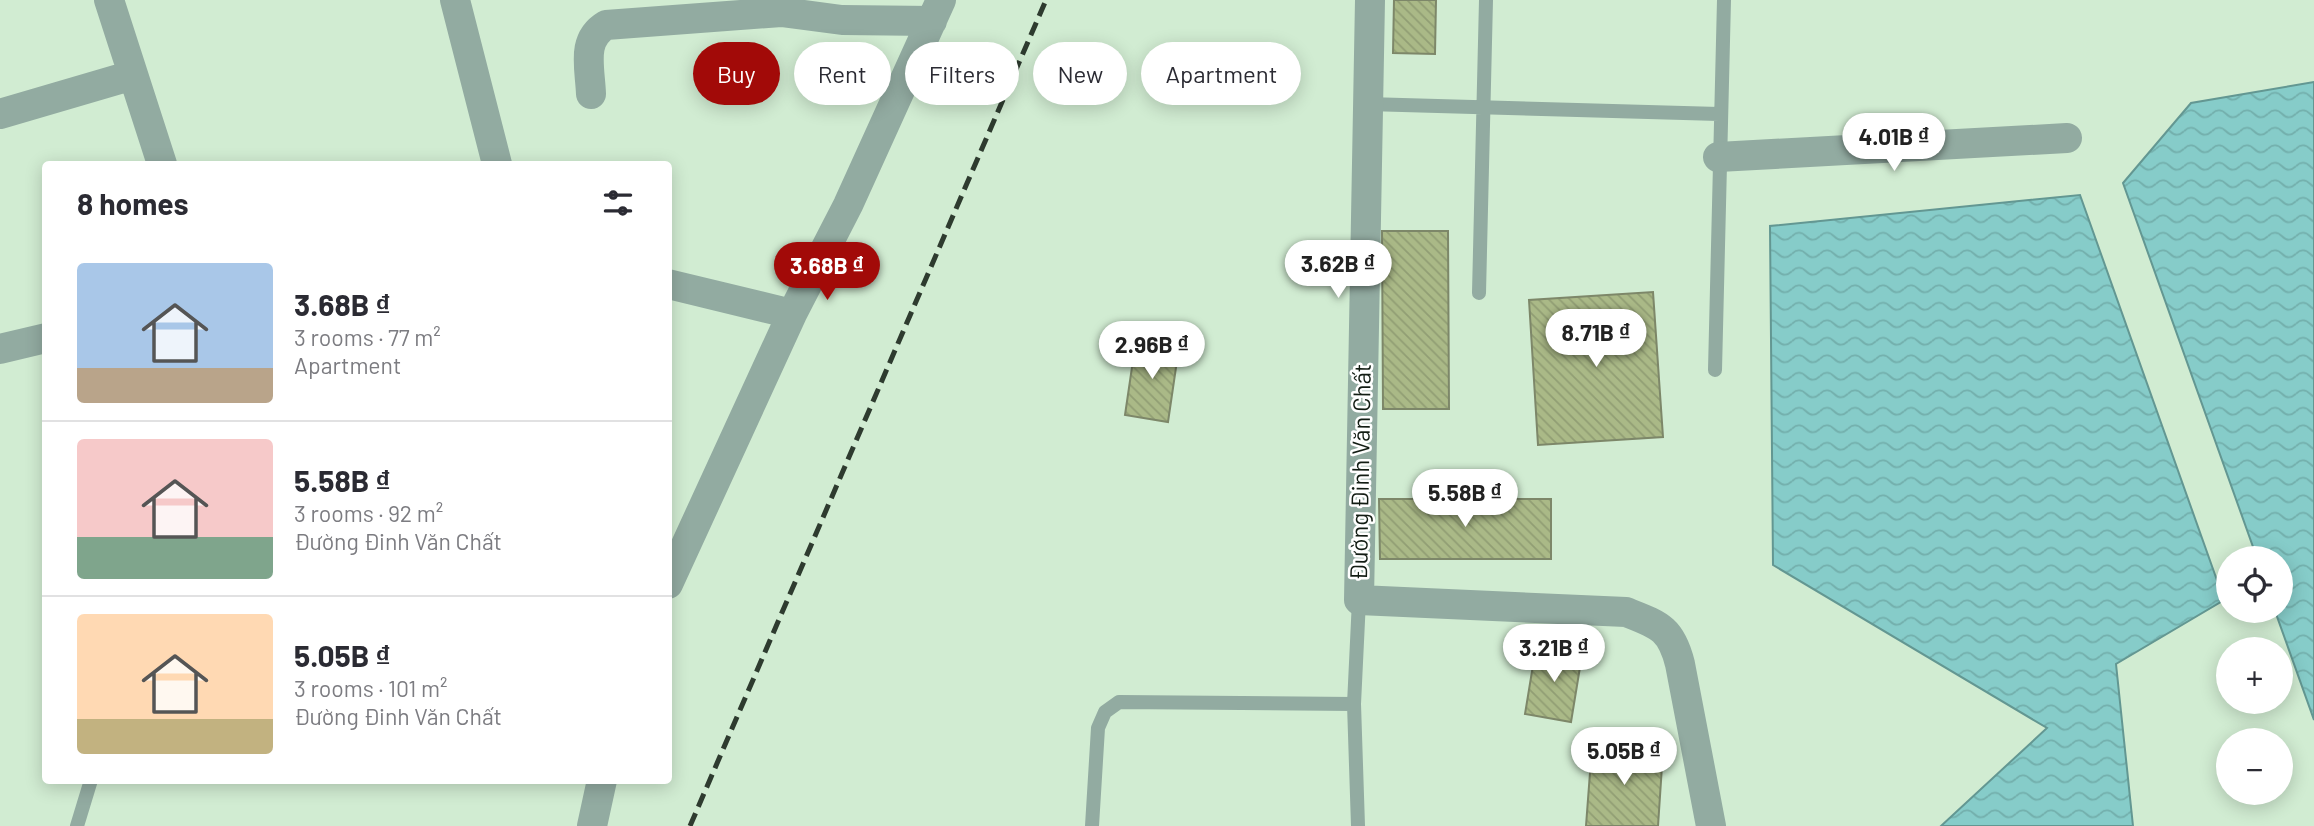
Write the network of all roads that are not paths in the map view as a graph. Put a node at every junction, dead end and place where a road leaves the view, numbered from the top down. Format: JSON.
{"nodes":[{"id":1,"x":109,"y":0,"type":"edge"},
{"id":2,"x":454,"y":0,"type":"edge"},
{"id":3,"x":1370,"y":0,"type":"edge"},
{"id":4,"x":1486,"y":0,"type":"edge"},
{"id":5,"x":1724,"y":0,"type":"edge"},
{"id":6,"x":936,"y":11,"type":"edge"},
{"id":7,"x":133,"y":75,"type":"junction"},
{"id":8,"x":592,"y":94,"type":"dead end"},
{"id":9,"x":1367,"y":104,"type":"junction"},
{"id":10,"x":1482,"y":108,"type":"junction"},
{"id":11,"x":0,"y":114,"type":"edge"},
{"id":12,"x":1719,"y":114,"type":"junction"},
{"id":13,"x":2067,"y":138,"type":"dead end"},
{"id":14,"x":1718,"y":157,"type":"junction"},
{"id":15,"x":161,"y":161,"type":"edge"},
{"id":16,"x":496,"y":161,"type":"edge"},
{"id":17,"x":672,"y":285,"type":"edge"},
{"id":18,"x":1479,"y":293,"type":"dead end"},
{"id":19,"x":792,"y":314,"type":"junction"},
{"id":20,"x":42,"y":339,"type":"edge"},
{"id":21,"x":0,"y":349,"type":"edge"},
{"id":22,"x":1715,"y":370,"type":"dead end"},
{"id":23,"x":672,"y":575,"type":"edge"},
{"id":24,"x":1359,"y":600,"type":"junction"},
{"id":25,"x":1354,"y":704,"type":"junction"},
{"id":26,"x":90,"y":784,"type":"edge"},
{"id":27,"x":601,"y":784,"type":"edge"},
{"id":28,"x":77,"y":826,"type":"edge"},
{"id":29,"x":592,"y":826,"type":"edge"},
{"id":30,"x":1091,"y":826,"type":"edge"},
{"id":31,"x":1358,"y":826,"type":"edge"},
{"id":32,"x":1711,"y":826,"type":"edge"}],
"edges":[{"from":1,"to":7,"type":"street"},
{"from":2,"to":16,"type":"street"},
{"from":3,"to":9,"type":"street","name":"Đường Đinh Văn Chất"},
{"from":4,"to":10,"type":"lane"},
{"from":5,"to":12,"type":"lane"},
{"from":6,"to":8,"type":"street"},
{"from":6,"to":19,"type":"street"},
{"from":7,"to":11,"type":"street"},
{"from":7,"to":15,"type":"street"},
{"from":9,"to":10,"type":"lane"},
{"from":9,"to":24,"type":"street","name":"Đường Đinh Văn Chất"},
{"from":10,"to":12,"type":"lane"},
{"from":10,"to":18,"type":"lane"},
{"from":12,"to":14,"type":"lane"},
{"from":13,"to":14,"type":"street"},
{"from":14,"to":22,"type":"lane"},
{"from":17,"to":19,"type":"street"},
{"from":19,"to":23,"type":"street"},
{"from":20,"to":21,"type":"street"},
{"from":24,"to":25,"type":"lane"},
{"from":24,"to":32,"type":"street","name":"Đường Đinh Văn Chất"},
{"from":25,"to":30,"type":"lane"},
{"from":25,"to":31,"type":"lane"},
{"from":26,"to":28,"type":"lane"},
{"from":27,"to":29,"type":"street"}]}
